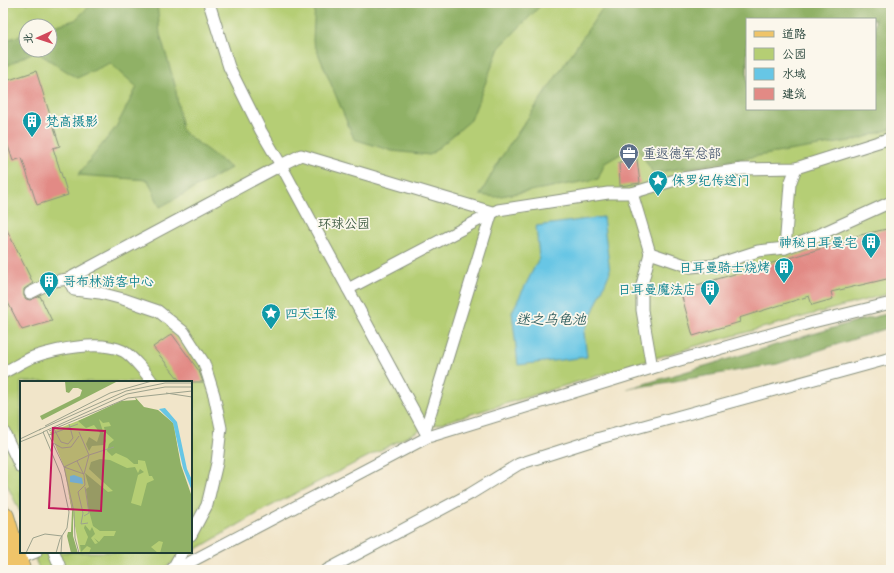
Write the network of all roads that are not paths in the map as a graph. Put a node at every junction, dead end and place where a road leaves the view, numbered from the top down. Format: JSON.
{"nodes":[{"id":1,"x":209,"y":3,"type":"edge"},
{"id":2,"x":891,"y":138,"type":"edge"},
{"id":3,"x":281,"y":165,"type":"junction"},
{"id":4,"x":796,"y":168,"type":"junction"},
{"id":5,"x":632,"y":193,"type":"junction"},
{"id":6,"x":891,"y":202,"type":"edge"},
{"id":7,"x":492,"y":212,"type":"junction"},
{"id":8,"x":785,"y":248,"type":"junction"},
{"id":9,"x":650,"y":253,"type":"junction"},
{"id":10,"x":68,"y":279,"type":"junction"},
{"id":11,"x":348,"y":289,"type":"junction"},
{"id":12,"x":30,"y":293,"type":"dead end"},
{"id":13,"x":891,"y":302,"type":"edge"},
{"id":14,"x":891,"y":358,"type":"edge"},
{"id":15,"x":652,"y":368,"type":"junction"},
{"id":16,"x":3,"y":373,"type":"edge"},
{"id":17,"x":151,"y":381,"type":"edge"},
{"id":18,"x":3,"y":430,"type":"edge"},
{"id":19,"x":427,"y":434,"type":"junction"},
{"id":20,"x":20,"y":466,"type":"edge"},
{"id":21,"x":3,"y":517,"type":"edge"},
{"id":22,"x":192,"y":533,"type":"edge"},
{"id":23,"x":35,"y":553,"type":"edge"},
{"id":24,"x":54,"y":553,"type":"edge"},
{"id":25,"x":182,"y":553,"type":"edge"},
{"id":26,"x":18,"y":565,"type":"edge"},
{"id":27,"x":61,"y":570,"type":"edge"},
{"id":28,"x":173,"y":570,"type":"edge"},
{"id":29,"x":327,"y":570,"type":"edge"}],
"edges":[{"from":1,"to":3,"type":"lane"},
{"from":2,"to":4,"type":"lane"},
{"from":3,"to":7,"type":"lane"},
{"from":3,"to":10,"type":"lane"},
{"from":3,"to":11,"type":"lane"},
{"from":4,"to":5,"type":"lane"},
{"from":4,"to":8,"type":"lane"},
{"from":5,"to":7,"type":"lane"},
{"from":5,"to":9,"type":"lane"},
{"from":6,"to":8,"type":"lane"},
{"from":7,"to":11,"type":"lane"},
{"from":7,"to":19,"type":"lane"},
{"from":8,"to":9,"type":"lane"},
{"from":9,"to":15,"type":"lane"},
{"from":10,"to":12,"type":"lane"},
{"from":10,"to":22,"type":"lane"},
{"from":11,"to":19,"type":"lane"},
{"from":13,"to":15,"type":"lane"},
{"from":14,"to":29,"type":"lane"},
{"from":15,"to":19,"type":"lane"},
{"from":16,"to":17,"type":"lane"},
{"from":18,"to":20,"type":"lane"},
{"from":19,"to":28,"type":"lane"},
{"from":21,"to":26,"type":"main road"},
{"from":23,"to":26,"type":"lane"},
{"from":24,"to":27,"type":"lane"},
{"from":25,"to":28,"type":"lane"}]}
